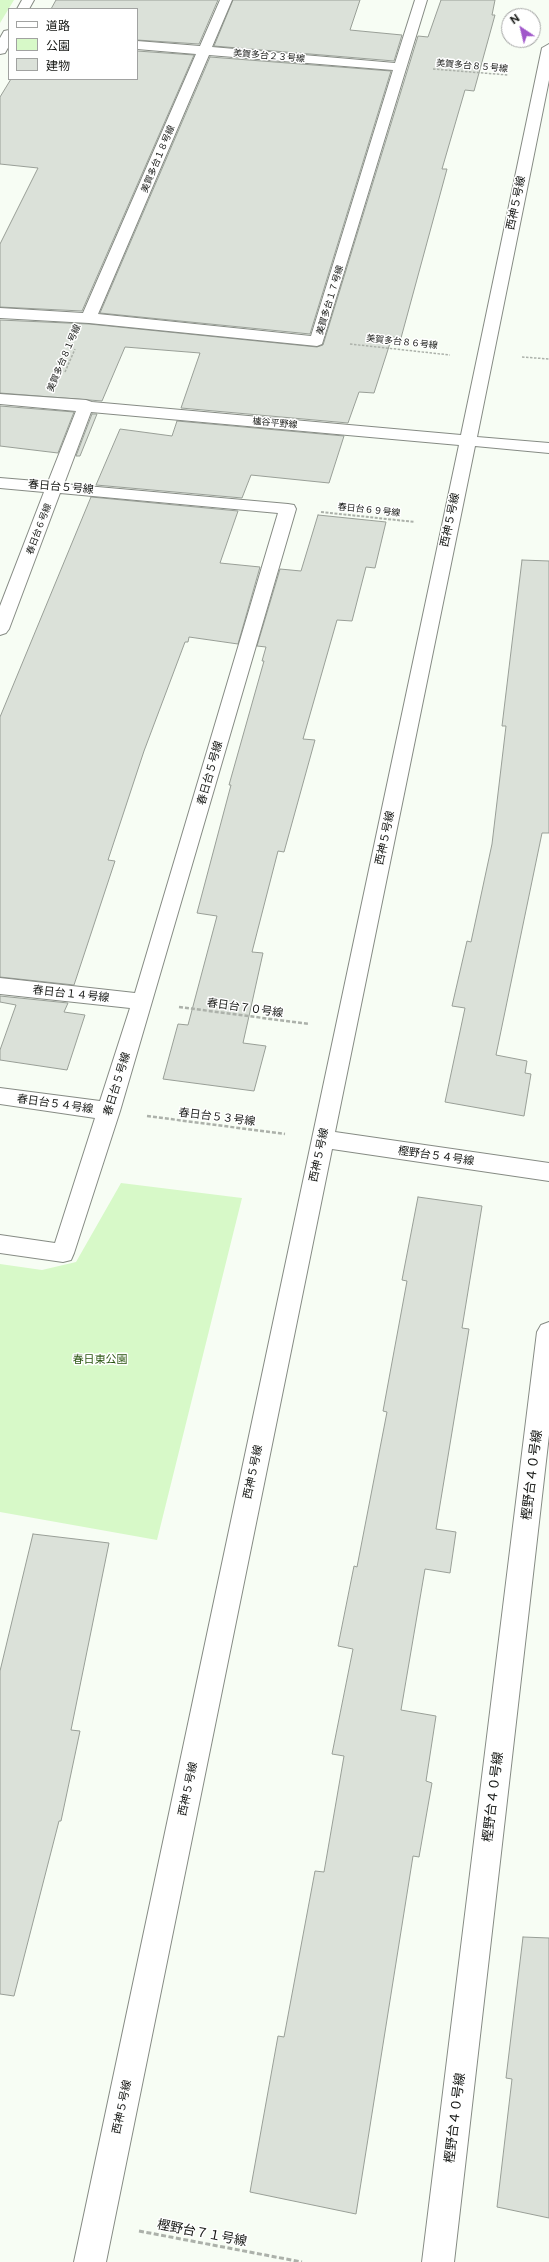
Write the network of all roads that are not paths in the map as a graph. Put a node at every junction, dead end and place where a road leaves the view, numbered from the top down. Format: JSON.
{"nodes":[{"id":1,"x":226,"y":0,"type":"edge"},
{"id":2,"x":421,"y":0,"type":"edge"},
{"id":3,"x":8,"y":36,"type":"edge"},
{"id":4,"x":138,"y":45,"type":"edge"},
{"id":5,"x":549,"y":48,"type":"edge"},
{"id":6,"x":0,"y":50,"type":"edge"},
{"id":7,"x":205,"y":51,"type":"junction"},
{"id":8,"x":401,"y":67,"type":"junction"},
{"id":9,"x":0,"y":313,"type":"edge"},
{"id":10,"x":89,"y":318,"type":"junction"},
{"id":11,"x":0,"y":399,"type":"edge"},
{"id":12,"x":86,"y":405,"type":"junction"},
{"id":13,"x":467,"y":440,"type":"junction"},
{"id":14,"x":549,"y":448,"type":"edge"},
{"id":15,"x":0,"y":483,"type":"edge"},
{"id":16,"x":55,"y":486,"type":"junction"},
{"id":17,"x":0,"y":630,"type":"edge"},
{"id":18,"x":0,"y":986,"type":"edge"},
{"id":19,"x":143,"y":1002,"type":"junction"},
{"id":20,"x":0,"y":1096,"type":"edge"},
{"id":21,"x":109,"y":1111,"type":"junction"},
{"id":22,"x":322,"y":1139,"type":"junction"},
{"id":23,"x":549,"y":1172,"type":"edge"},
{"id":24,"x":0,"y":1244,"type":"edge"},
{"id":25,"x":549,"y":1332,"type":"edge"},
{"id":26,"x":90,"y":2262,"type":"edge"},
{"id":27,"x":438,"y":2262,"type":"edge"}],
"edges":[{"from":1,"to":7,"type":"street","name":"美賀多台１８号線"},
{"from":2,"to":8,"type":"street","name":"美賀多台１７号線"},
{"from":3,"to":6,"type":"street"},
{"from":4,"to":7,"type":"street","name":"美賀多台２３号線"},
{"from":5,"to":13,"type":"street","name":"西神５号線"},
{"from":7,"to":8,"type":"street","name":"美賀多台２３号線"},
{"from":7,"to":10,"type":"street","name":"美賀多台１８号線"},
{"from":8,"to":10,"type":"street","name":"美賀多台１７号線"},
{"from":9,"to":10,"type":"street","name":"美賀多台１７号線"},
{"from":11,"to":12,"type":"street","name":"櫨谷平野線"},
{"from":12,"to":13,"type":"street","name":"櫨谷平野線"},
{"from":12,"to":16,"type":"street","name":"春日台６号線"},
{"from":13,"to":14,"type":"street","name":"櫨谷平野線"},
{"from":13,"to":22,"type":"street","name":"西神５号線"},
{"from":15,"to":16,"type":"street","name":"春日台５号線"},
{"from":16,"to":17,"type":"street","name":"春日台６号線"},
{"from":16,"to":19,"type":"street","name":"春日台５号線"},
{"from":18,"to":19,"type":"street","name":"春日台１４号線"},
{"from":19,"to":21,"type":"street","name":"春日台５号線"},
{"from":20,"to":21,"type":"street","name":"春日台５４号線"},
{"from":21,"to":24,"type":"street","name":"春日台５号線"},
{"from":22,"to":23,"type":"street","name":"樫野台５４号線"},
{"from":22,"to":26,"type":"street","name":"西神５号線"},
{"from":25,"to":27,"type":"street","name":"樫野台４０号線"}]}
